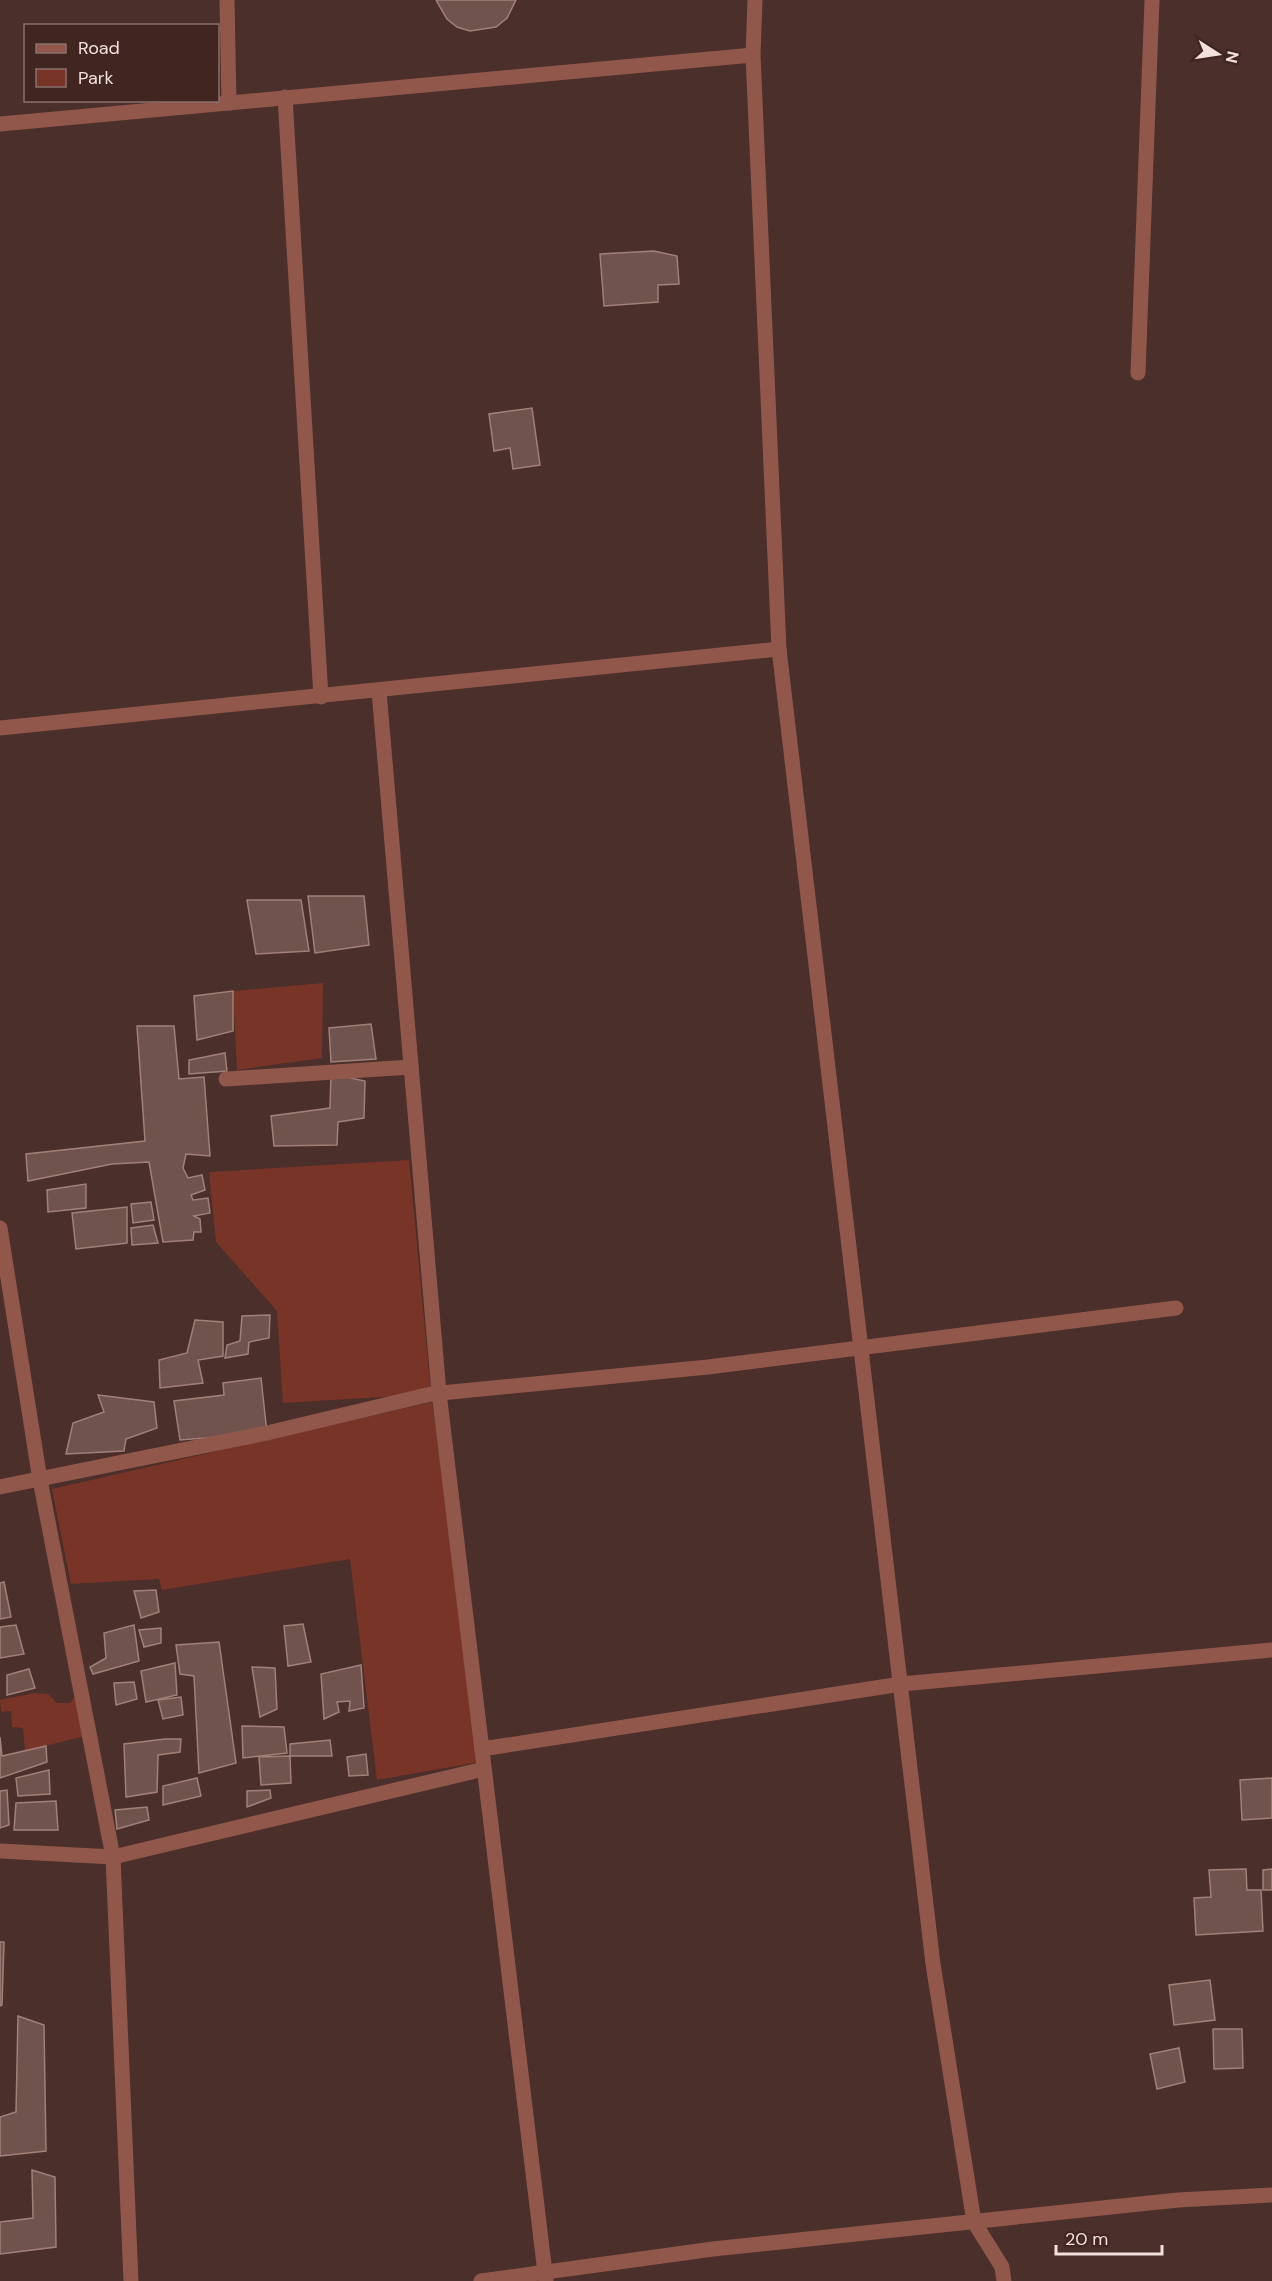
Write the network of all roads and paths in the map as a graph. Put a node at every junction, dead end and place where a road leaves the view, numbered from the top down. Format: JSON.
{"nodes":[{"id":1,"x":227,"y":0,"type":"edge"},
{"id":2,"x":755,"y":0,"type":"edge"},
{"id":3,"x":1152,"y":0,"type":"edge"},
{"id":4,"x":753,"y":55,"type":"junction"},
{"id":5,"x":285,"y":97,"type":"junction"},
{"id":6,"x":229,"y":103,"type":"junction"},
{"id":7,"x":0,"y":124,"type":"edge"},
{"id":8,"x":1138,"y":373,"type":"dead end"},
{"id":9,"x":779,"y":649,"type":"junction"},
{"id":10,"x":379,"y":691,"type":"junction"},
{"id":11,"x":321,"y":697,"type":"junction"},
{"id":12,"x":0,"y":728,"type":"edge"},
{"id":13,"x":411,"y":1067,"type":"junction"},
{"id":14,"x":226,"y":1079,"type":"dead end"},
{"id":15,"x":0,"y":1228,"type":"edge"},
{"id":16,"x":1176,"y":1308,"type":"dead end"},
{"id":17,"x":862,"y":1347,"type":"junction"},
{"id":18,"x":439,"y":1393,"type":"junction"},
{"id":19,"x":40,"y":1480,"type":"junction"},
{"id":20,"x":0,"y":1487,"type":"edge"},
{"id":21,"x":1272,"y":1650,"type":"edge"},
{"id":22,"x":901,"y":1684,"type":"junction"},
{"id":23,"x":482,"y":1749,"type":"junction"},
{"id":24,"x":484,"y":1769,"type":"junction"},
{"id":25,"x":0,"y":1851,"type":"edge"},
{"id":26,"x":113,"y":1857,"type":"junction"},
{"id":27,"x":1272,"y":2194,"type":"edge"},
{"id":28,"x":974,"y":2222,"type":"junction"},
{"id":29,"x":546,"y":2277,"type":"edge"},
{"id":30,"x":131,"y":2281,"type":"edge"},
{"id":31,"x":481,"y":2281,"type":"edge"},
{"id":32,"x":1004,"y":2281,"type":"edge"}],
"edges":[{"from":1,"to":6,"type":"street"},
{"from":2,"to":4,"type":"street"},
{"from":3,"to":8,"type":"street"},
{"from":4,"to":5,"type":"street"},
{"from":4,"to":9,"type":"street"},
{"from":5,"to":6,"type":"street"},
{"from":5,"to":11,"type":"street"},
{"from":6,"to":7,"type":"street"},
{"from":9,"to":10,"type":"street"},
{"from":9,"to":17,"type":"street"},
{"from":10,"to":11,"type":"street"},
{"from":10,"to":13,"type":"street"},
{"from":11,"to":12,"type":"street"},
{"from":13,"to":14,"type":"street"},
{"from":13,"to":18,"type":"street"},
{"from":15,"to":19,"type":"street"},
{"from":16,"to":17,"type":"street"},
{"from":17,"to":18,"type":"street"},
{"from":17,"to":22,"type":"street"},
{"from":18,"to":19,"type":"street"},
{"from":18,"to":23,"type":"street"},
{"from":19,"to":20,"type":"street"},
{"from":19,"to":26,"type":"street"},
{"from":21,"to":22,"type":"street"},
{"from":22,"to":23,"type":"street"},
{"from":22,"to":28,"type":"street"},
{"from":23,"to":24,"type":"street"},
{"from":24,"to":26,"type":"street"},
{"from":24,"to":29,"type":"street"},
{"from":25,"to":26,"type":"street"},
{"from":26,"to":30,"type":"street"},
{"from":27,"to":28,"type":"street"},
{"from":28,"to":29,"type":"street"},
{"from":28,"to":32,"type":"street"},
{"from":29,"to":31,"type":"street"}]}
